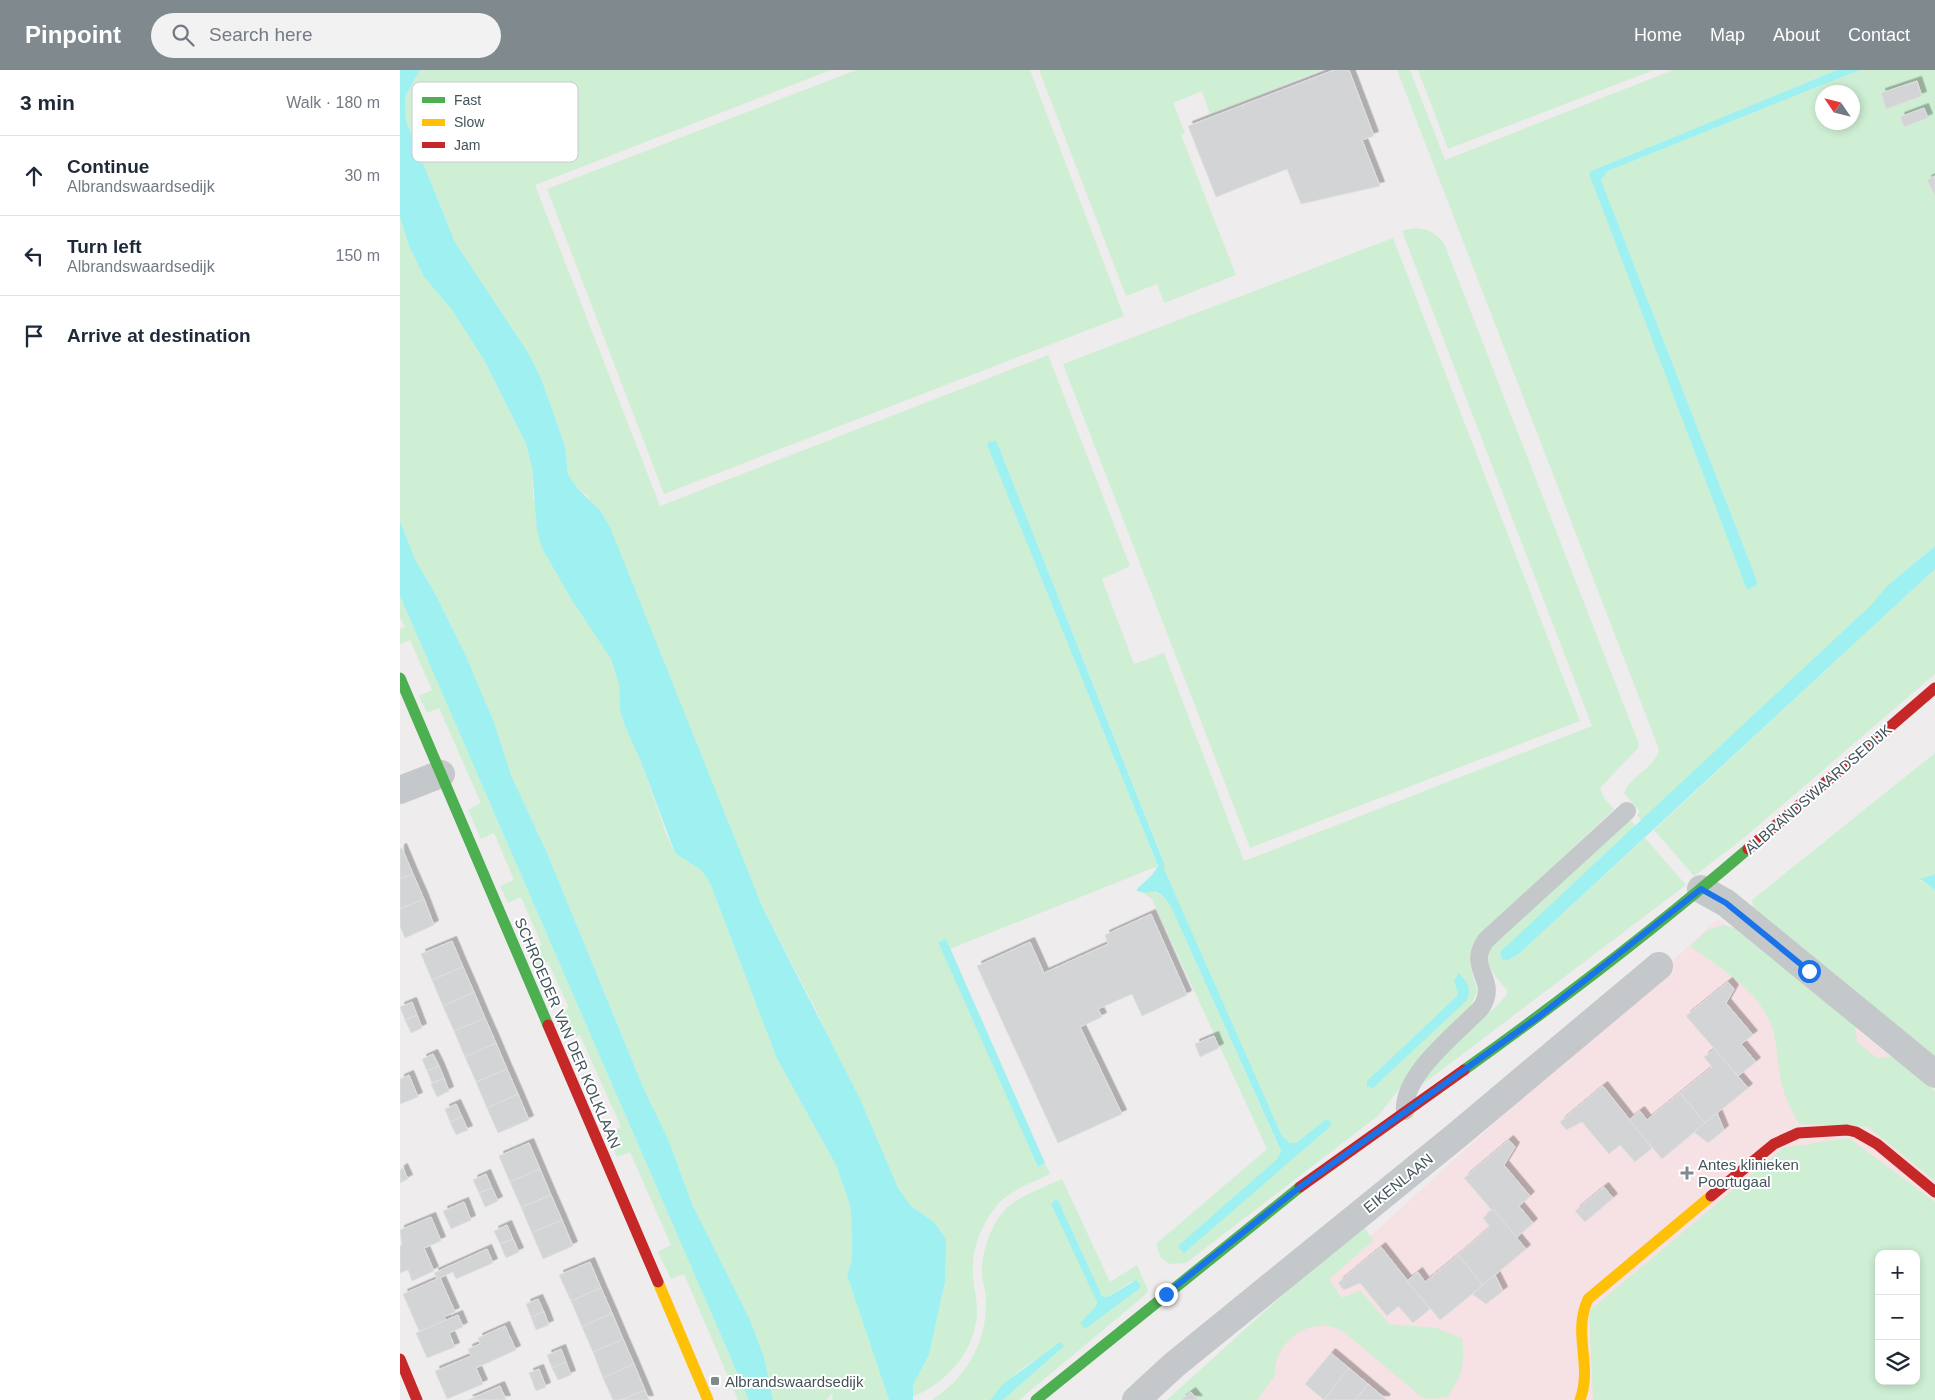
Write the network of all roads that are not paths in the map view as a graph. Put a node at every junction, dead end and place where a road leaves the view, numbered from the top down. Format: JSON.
{"nodes":[{"id":1,"x":400,"y":678,"type":"edge"},
{"id":2,"x":1935,"y":688,"type":"edge"},
{"id":3,"x":441,"y":774,"type":"junction"},
{"id":4,"x":400,"y":790,"type":"edge"},
{"id":5,"x":1627,"y":810,"type":"dead end"},
{"id":6,"x":1701,"y":889,"type":"junction"},
{"id":7,"x":1659,"y":966,"type":"dead end"},
{"id":8,"x":1935,"y":1074,"type":"edge"},
{"id":9,"x":1405,"y":1112,"type":"junction"},
{"id":10,"x":1935,"y":1192,"type":"edge"},
{"id":11,"x":400,"y":1359,"type":"edge"},
{"id":12,"x":417,"y":1400,"type":"edge"},
{"id":13,"x":708,"y":1400,"type":"edge"},
{"id":14,"x":1036,"y":1400,"type":"edge"},
{"id":15,"x":1136,"y":1400,"type":"edge"},
{"id":16,"x":1580,"y":1400,"type":"edge"}],
"edges":[{"from":1,"to":3,"type":"street","name":"SCHROEDER VAN DER KOLKLAAN"},
{"from":2,"to":6,"type":"street","name":"ALBRANDSWAARDSEDIJK"},
{"from":3,"to":4,"type":"street"},
{"from":3,"to":13,"type":"street","name":"SCHROEDER VAN DER KOLKLAAN"},
{"from":5,"to":9,"type":"lane"},
{"from":6,"to":8,"type":"street"},
{"from":6,"to":9,"type":"street","name":"ALBRANDSWAARDSEDIJK"},
{"from":7,"to":15,"type":"street","name":"EIKENLAAN"},
{"from":9,"to":14,"type":"street","name":"ALBRANDSWAARDSEDIJK"},
{"from":10,"to":16,"type":"street"},
{"from":11,"to":12,"type":"street"}]}
